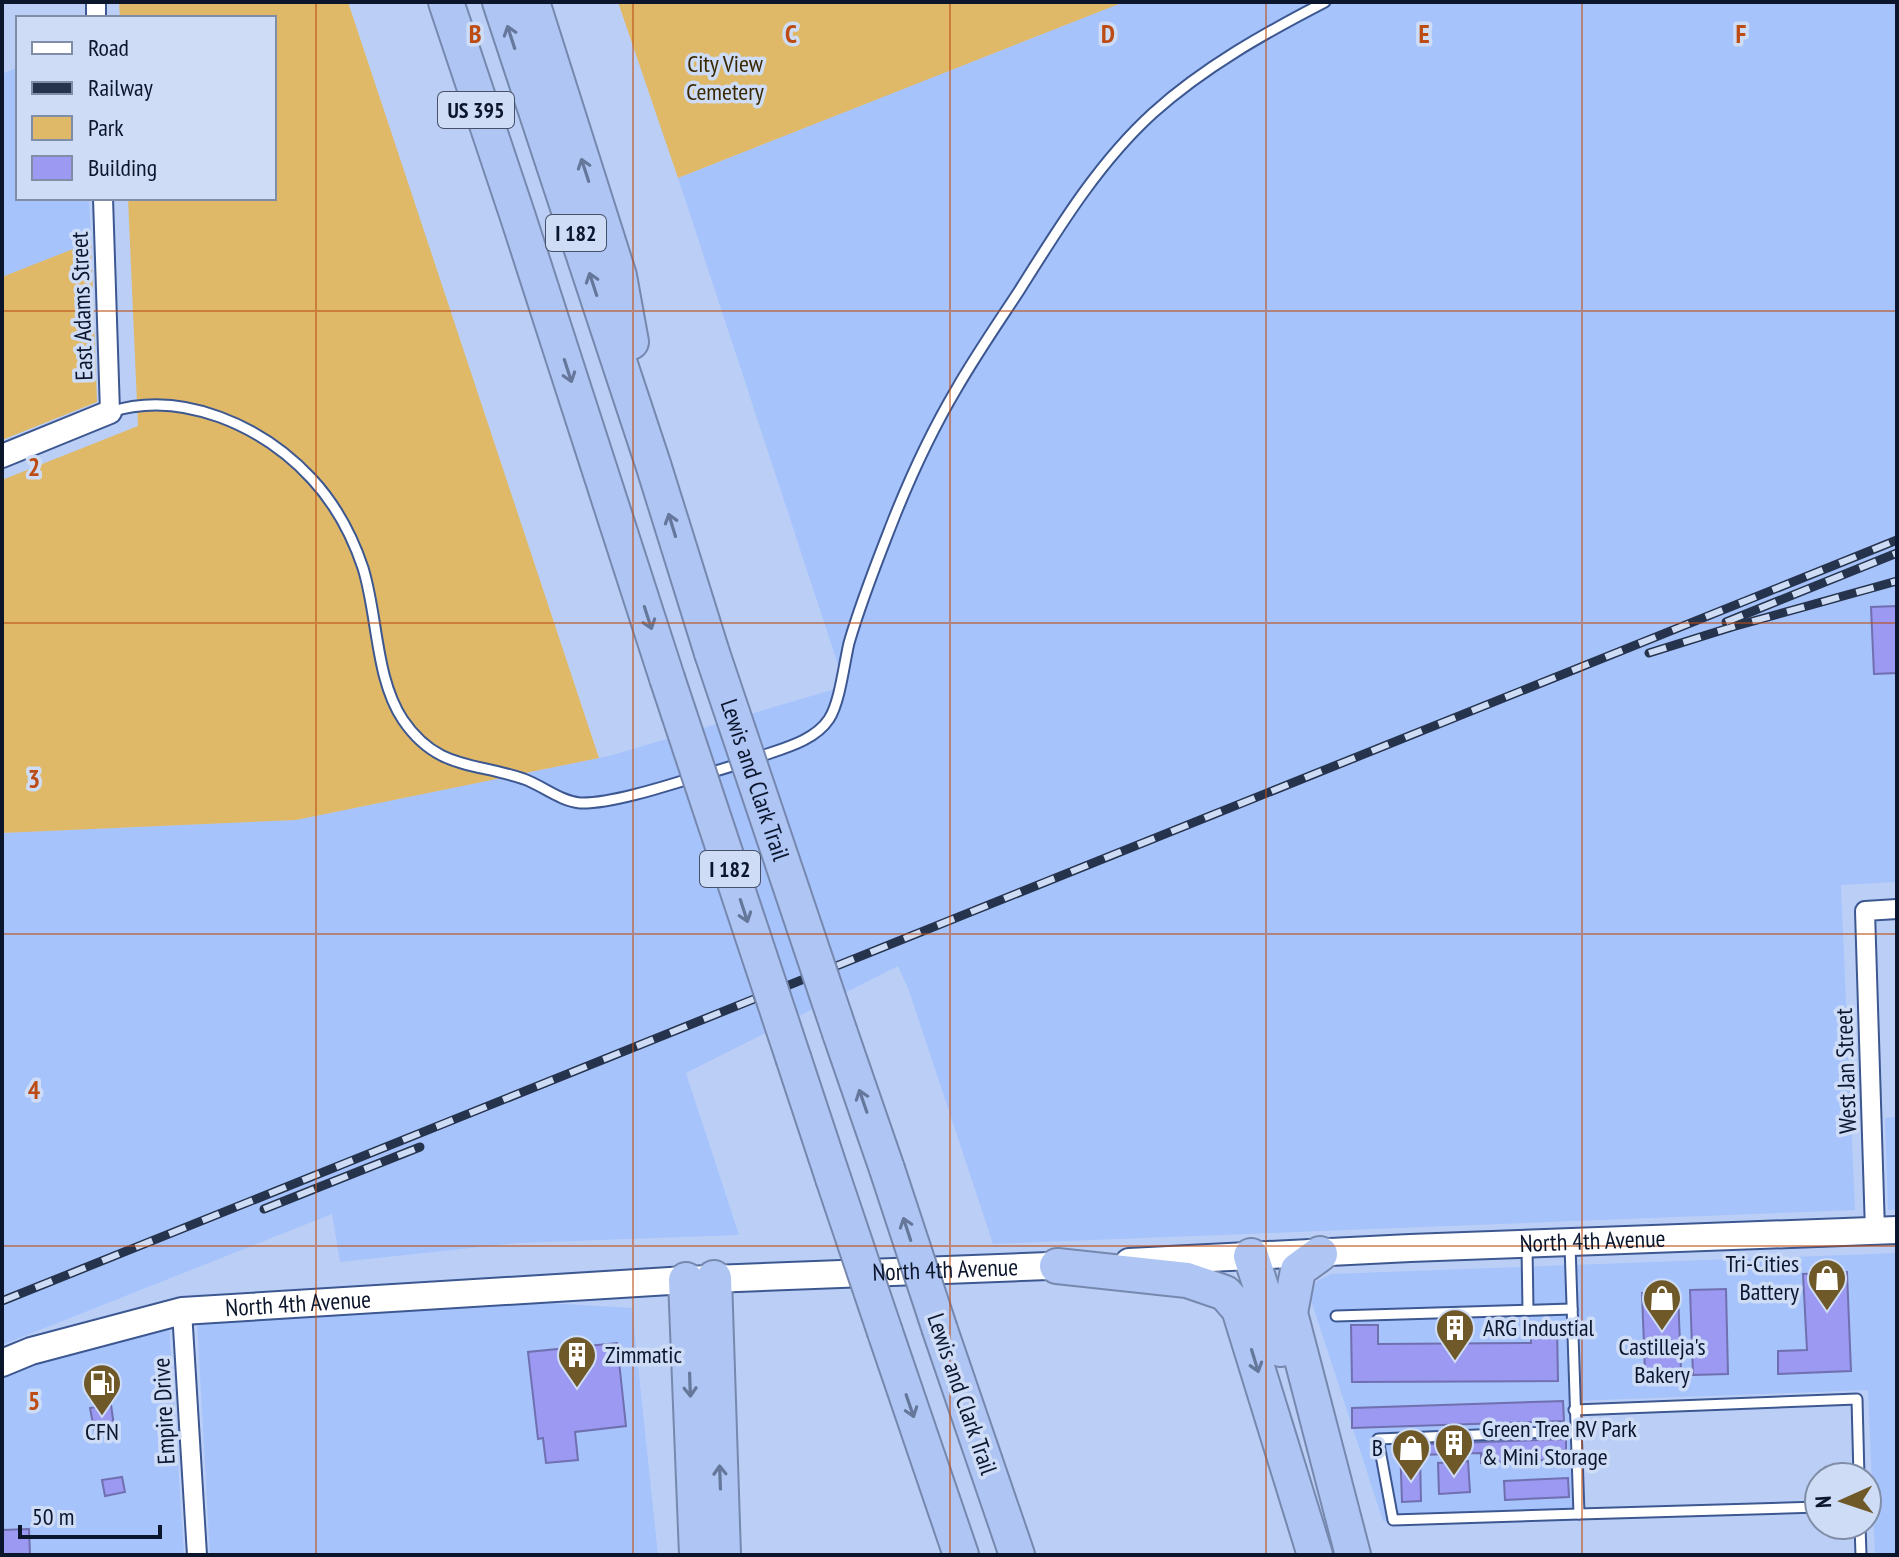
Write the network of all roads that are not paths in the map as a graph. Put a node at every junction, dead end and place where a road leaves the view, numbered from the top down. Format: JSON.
{"nodes":[{"id":1,"x":433,"y":2,"type":"edge"},
{"id":2,"x":446,"y":2,"type":"edge"},
{"id":3,"x":500,"y":2,"type":"edge"},
{"id":4,"x":532,"y":2,"type":"edge"},
{"id":5,"x":1325,"y":2,"type":"edge"},
{"id":6,"x":103,"y":200,"type":"edge"},
{"id":7,"x":518,"y":217,"type":"junction"},
{"id":8,"x":110,"y":412,"type":"junction"},
{"id":9,"x":2,"y":456,"type":"edge"},
{"id":10,"x":653,"y":464,"type":"junction"},
{"id":11,"x":1897,"y":909,"type":"edge"},
{"id":12,"x":1886,"y":1230,"type":"edge"},
{"id":13,"x":1570,"y":1242,"type":"junction"},
{"id":14,"x":1527,"y":1244,"type":"junction"},
{"id":15,"x":1320,"y":1254,"type":"junction"},
{"id":16,"x":1251,"y":1256,"type":"junction"},
{"id":17,"x":1057,"y":1266,"type":"junction"},
{"id":18,"x":700,"y":1279,"type":"junction"},
{"id":19,"x":1239,"y":1309,"type":"junction"},
{"id":20,"x":1572,"y":1309,"type":"junction"},
{"id":21,"x":1528,"y":1310,"type":"junction"},
{"id":22,"x":182,"y":1311,"type":"junction"},
{"id":23,"x":1336,"y":1316,"type":"dead end"},
{"id":24,"x":2,"y":1363,"type":"edge"},
{"id":25,"x":1574,"y":1410,"type":"junction"},
{"id":26,"x":1575,"y":1431,"type":"junction"},
{"id":27,"x":1859,"y":1461,"type":"edge"},
{"id":28,"x":1803,"y":1507,"type":"edge"},
{"id":29,"x":1579,"y":1514,"type":"junction"},
{"id":30,"x":960,"y":1554,"type":"edge"},
{"id":31,"x":197,"y":1555,"type":"edge"},
{"id":32,"x":697,"y":1555,"type":"edge"},
{"id":33,"x":723,"y":1555,"type":"edge"},
{"id":34,"x":1017,"y":1555,"type":"edge"},
{"id":35,"x":1315,"y":1555,"type":"edge"},
{"id":36,"x":1350,"y":1555,"type":"edge"}],
"edges":[{"from":1,"to":7,"type":"highway","number":"US 395"},
{"from":2,"to":7,"type":"highway","name":"Lewis and Clark Trail","number":"I 182"},
{"from":10,"to":3,"type":"highway","name":"Lewis and Clark Trail","number":"I 182","one_way":true},
{"from":10,"to":4,"type":"highway","one_way":true},
{"from":5,"to":8,"type":"lane"},
{"from":6,"to":8,"type":"street","name":"East Adams Street"},
{"from":7,"to":30,"type":"highway","name":"Lewis and Clark Trail","number":"I 182","one_way":true,"bridge":true},
{"from":8,"to":9,"type":"street"},
{"from":34,"to":10,"type":"highway","name":"Lewis and Clark Trail","number":"I 182","one_way":true,"bridge":true},
{"from":11,"to":12,"type":"street","name":"West Jan Street"},
{"from":12,"to":13,"type":"main road","name":"North 4th Avenue"},
{"from":13,"to":14,"type":"main road","name":"North 4th Avenue"},
{"from":13,"to":20,"type":"lane"},
{"from":14,"to":15,"type":"main road","name":"North 4th Avenue"},
{"from":14,"to":21,"type":"lane"},
{"from":15,"to":16,"type":"main road","name":"North 4th Avenue"},
{"from":15,"to":36,"type":"highway"},
{"from":16,"to":17,"type":"main road","name":"North 4th Avenue"},
{"from":16,"to":19,"type":"highway"},
{"from":16,"to":36,"type":"highway"},
{"from":17,"to":18,"type":"main road","name":"North 4th Avenue"},
{"from":17,"to":19,"type":"highway"},
{"from":18,"to":22,"type":"main road","name":"North 4th Avenue"},
{"from":18,"to":32,"type":"highway","one_way":true},
{"from":33,"to":18,"type":"highway","one_way":true},
{"from":19,"to":35,"type":"highway","one_way":true},
{"from":20,"to":21,"type":"lane"},
{"from":20,"to":25,"type":"lane"},
{"from":21,"to":23,"type":"lane"},
{"from":22,"to":24,"type":"main road","name":"North 4th Avenue"},
{"from":22,"to":31,"type":"street","name":"Empire Drive"},
{"from":25,"to":26,"type":"lane"},
{"from":25,"to":27,"type":"lane"},
{"from":26,"to":29,"type":"lane"},
{"from":26,"to":29,"type":"lane"},
{"from":28,"to":29,"type":"lane"}]}
